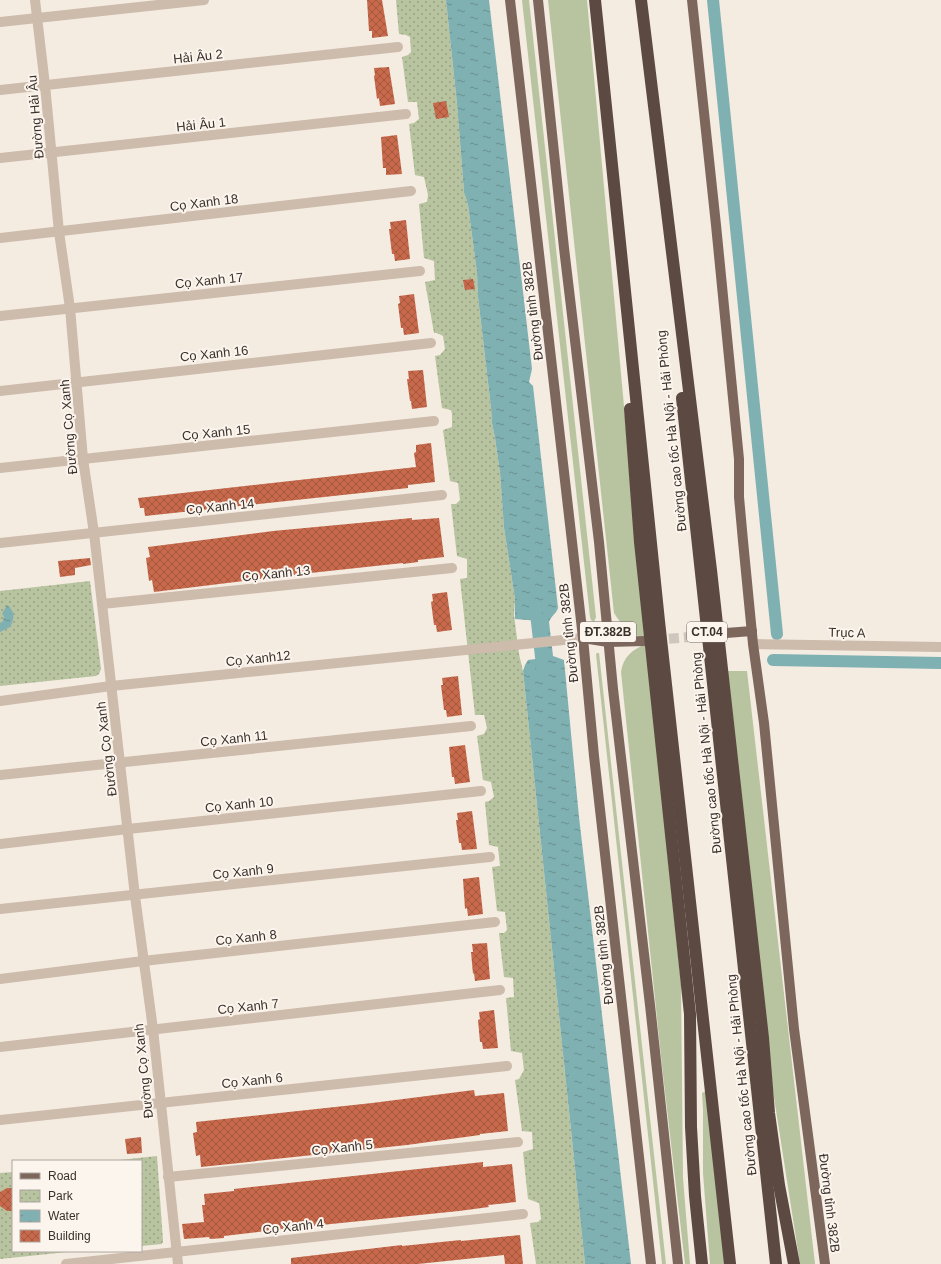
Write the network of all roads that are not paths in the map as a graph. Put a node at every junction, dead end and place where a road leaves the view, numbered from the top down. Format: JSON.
{"nodes":[{"id":1,"x":35,"y":0,"type":"edge"},
{"id":2,"x":204,"y":0,"type":"edge"},
{"id":3,"x":510,"y":0,"type":"edge"},
{"id":4,"x":538,"y":0,"type":"edge"},
{"id":5,"x":595,"y":0,"type":"edge"},
{"id":6,"x":640,"y":0,"type":"edge"},
{"id":7,"x":692,"y":0,"type":"edge"},
{"id":8,"x":37,"y":19,"type":"junction"},
{"id":9,"x":0,"y":22,"type":"edge"},
{"id":10,"x":600,"y":45,"type":"junction"},
{"id":11,"x":398,"y":47,"type":"dead end"},
{"id":12,"x":45,"y":85,"type":"junction"},
{"id":13,"x":0,"y":90,"type":"edge"},
{"id":14,"x":406,"y":114,"type":"dead end"},
{"id":15,"x":51,"y":154,"type":"junction"},
{"id":16,"x":0,"y":158,"type":"edge"},
{"id":17,"x":411,"y":191,"type":"dead end"},
{"id":18,"x":59,"y":232,"type":"junction"},
{"id":19,"x":0,"y":238,"type":"edge"},
{"id":20,"x":420,"y":271,"type":"dead end"},
{"id":21,"x":70,"y":308,"type":"junction"},
{"id":22,"x":0,"y":316,"type":"edge"},
{"id":23,"x":432,"y":343,"type":"dead end"},
{"id":24,"x":77,"y":381,"type":"junction"},
{"id":25,"x":0,"y":391,"type":"edge"},
{"id":26,"x":434,"y":421,"type":"dead end"},
{"id":27,"x":84,"y":459,"type":"junction"},
{"id":28,"x":0,"y":468,"type":"edge"},
{"id":29,"x":442,"y":495,"type":"dead end"},
{"id":30,"x":94,"y":534,"type":"junction"},
{"id":31,"x":0,"y":543,"type":"edge"},
{"id":32,"x":452,"y":568,"type":"dead end"},
{"id":33,"x":102,"y":604,"type":"junction"},
{"id":34,"x":752,"y":631,"type":"junction"},
{"id":35,"x":726,"y":633,"type":"tunnel mouth"},
{"id":36,"x":582,"y":638,"type":"junction"},
{"id":37,"x":646,"y":641,"type":"tunnel mouth"},
{"id":38,"x":608,"y":642,"type":"junction"},
{"id":39,"x":753,"y":644,"type":"junction"},
{"id":40,"x":941,"y":647,"type":"edge"},
{"id":41,"x":112,"y":686,"type":"junction"},
{"id":42,"x":0,"y":701,"type":"edge"},
{"id":43,"x":471,"y":726,"type":"dead end"},
{"id":44,"x":120,"y":762,"type":"junction"},
{"id":45,"x":0,"y":775,"type":"edge"},
{"id":46,"x":481,"y":791,"type":"dead end"},
{"id":47,"x":128,"y":829,"type":"junction"},
{"id":48,"x":0,"y":844,"type":"edge"},
{"id":49,"x":490,"y":857,"type":"dead end"},
{"id":50,"x":136,"y":896,"type":"junction"},
{"id":51,"x":0,"y":910,"type":"edge"},
{"id":52,"x":495,"y":922,"type":"dead end"},
{"id":53,"x":143,"y":961,"type":"junction"},
{"id":54,"x":0,"y":979,"type":"edge"},
{"id":55,"x":500,"y":990,"type":"dead end"},
{"id":56,"x":152,"y":1029,"type":"junction"},
{"id":57,"x":0,"y":1047,"type":"edge"},
{"id":58,"x":507,"y":1066,"type":"dead end"},
{"id":59,"x":160,"y":1103,"type":"junction"},
{"id":60,"x":0,"y":1120,"type":"edge"},
{"id":61,"x":518,"y":1142,"type":"dead end"},
{"id":62,"x":168,"y":1177,"type":"junction"},
{"id":63,"x":523,"y":1214,"type":"dead end"},
{"id":64,"x":176,"y":1252,"type":"junction"},
{"id":65,"x":66,"y":1264,"type":"edge"},
{"id":66,"x":178,"y":1264,"type":"edge"},
{"id":67,"x":651,"y":1264,"type":"edge"},
{"id":68,"x":678,"y":1264,"type":"edge"},
{"id":69,"x":702,"y":1264,"type":"edge"},
{"id":70,"x":730,"y":1264,"type":"edge"},
{"id":71,"x":776,"y":1264,"type":"edge"},
{"id":72,"x":794,"y":1264,"type":"edge"},
{"id":73,"x":825,"y":1264,"type":"edge"}],
"edges":[{"from":1,"to":8,"type":"street","name":"Đường Hải Âu"},
{"from":2,"to":8,"type":"street"},
{"from":3,"to":36,"type":"main road","name":"Đường tỉnh 382B","number":"ĐT.382B"},
{"from":4,"to":38,"type":"main road","number":"ĐT.382B"},
{"from":5,"to":10,"type":"highway"},
{"from":6,"to":71,"type":"highway","name":"Đường cao tốc Hà Nội - Hải Phòng","number":"CT.04"},
{"from":6,"to":72,"type":"highway"},
{"from":7,"to":34,"type":"main road","name":"Đường tỉnh 382B"},
{"from":8,"to":9,"type":"street"},
{"from":8,"to":12,"type":"street","name":"Đường Hải Âu"},
{"from":10,"to":69,"type":"highway"},
{"from":10,"to":70,"type":"highway"},
{"from":11,"to":12,"type":"street","name":"Hải Âu 2"},
{"from":12,"to":13,"type":"street","name":"Hải Âu 2"},
{"from":12,"to":15,"type":"street","name":"Đường Hải Âu"},
{"from":14,"to":15,"type":"street","name":"Hải Âu 1"},
{"from":15,"to":16,"type":"street","name":"Hải Âu 1"},
{"from":15,"to":18,"type":"street","name":"Đường Hải Âu"},
{"from":17,"to":18,"type":"street","name":"Cọ Xanh 18"},
{"from":18,"to":19,"type":"street","name":"Cọ Xanh 18"},
{"from":18,"to":21,"type":"street","name":"Đường Cọ Xanh"},
{"from":20,"to":21,"type":"street","name":"Cọ Xanh 17"},
{"from":21,"to":22,"type":"street","name":"Cọ Xanh 17"},
{"from":21,"to":24,"type":"street","name":"Đường Cọ Xanh"},
{"from":23,"to":24,"type":"street","name":"Cọ Xanh 16"},
{"from":24,"to":25,"type":"street","name":"Cọ Xanh 16"},
{"from":24,"to":27,"type":"street","name":"Đường Cọ Xanh"},
{"from":26,"to":27,"type":"street","name":"Cọ Xanh 15"},
{"from":27,"to":28,"type":"street","name":"Cọ Xanh 15"},
{"from":27,"to":30,"type":"street","name":"Đường Cọ Xanh"},
{"from":29,"to":30,"type":"street","name":"Cọ Xanh 14"},
{"from":30,"to":31,"type":"street","name":"Cọ Xanh 14"},
{"from":30,"to":33,"type":"street","name":"Đường Cọ Xanh"},
{"from":32,"to":33,"type":"street","name":"Cọ Xanh 13"},
{"from":33,"to":41,"type":"street","name":"Đường Cọ Xanh"},
{"from":34,"to":35,"type":"main road"},
{"from":34,"to":39,"type":"main road","name":"Đường tỉnh 382B"},
{"from":36,"to":38,"type":"main road"},
{"from":36,"to":41,"type":"street","name":"Cọ Xanh12"},
{"from":36,"to":67,"type":"main road","name":"Đường tỉnh 382B","number":"ĐT.382B"},
{"from":37,"to":38,"type":"main road"},
{"from":38,"to":68,"type":"main road","number":"ĐT.382B"},
{"from":39,"to":40,"type":"street","name":"Trục A"},
{"from":39,"to":73,"type":"main road","name":"Đường tỉnh 382B"},
{"from":41,"to":42,"type":"street","name":"Cọ Xanh12"},
{"from":41,"to":44,"type":"street","name":"Đường Cọ Xanh"},
{"from":43,"to":44,"type":"street","name":"Cọ Xanh 11"},
{"from":44,"to":45,"type":"street","name":"Cọ Xanh 11"},
{"from":44,"to":47,"type":"street","name":"Đường Cọ Xanh"},
{"from":46,"to":47,"type":"street","name":"Cọ Xanh 10"},
{"from":47,"to":48,"type":"street","name":"Cọ Xanh 10"},
{"from":47,"to":50,"type":"street","name":"Đường Cọ Xanh"},
{"from":49,"to":50,"type":"street","name":"Cọ Xanh 9"},
{"from":50,"to":51,"type":"street","name":"Cọ Xanh 9"},
{"from":50,"to":53,"type":"street","name":"Đường Cọ Xanh"},
{"from":52,"to":53,"type":"street","name":"Cọ Xanh 8"},
{"from":53,"to":54,"type":"street","name":"Cọ Xanh 8"},
{"from":53,"to":56,"type":"street","name":"Đường Cọ Xanh"},
{"from":55,"to":56,"type":"street","name":"Cọ Xanh 7"},
{"from":56,"to":57,"type":"street","name":"Cọ Xanh 7"},
{"from":56,"to":59,"type":"street","name":"Đường Cọ Xanh"},
{"from":58,"to":59,"type":"street","name":"Cọ Xanh 6"},
{"from":59,"to":60,"type":"street","name":"Cọ Xanh 6"},
{"from":59,"to":62,"type":"street","name":"Đường Cọ Xanh"},
{"from":61,"to":62,"type":"street","name":"Cọ Xanh 5"},
{"from":62,"to":64,"type":"street","name":"Đường Cọ Xanh"},
{"from":63,"to":64,"type":"street","name":"Cọ Xanh 4"},
{"from":64,"to":65,"type":"street","name":"Cọ Xanh 4"},
{"from":64,"to":66,"type":"street","name":"Đường Cọ Xanh"}]}
